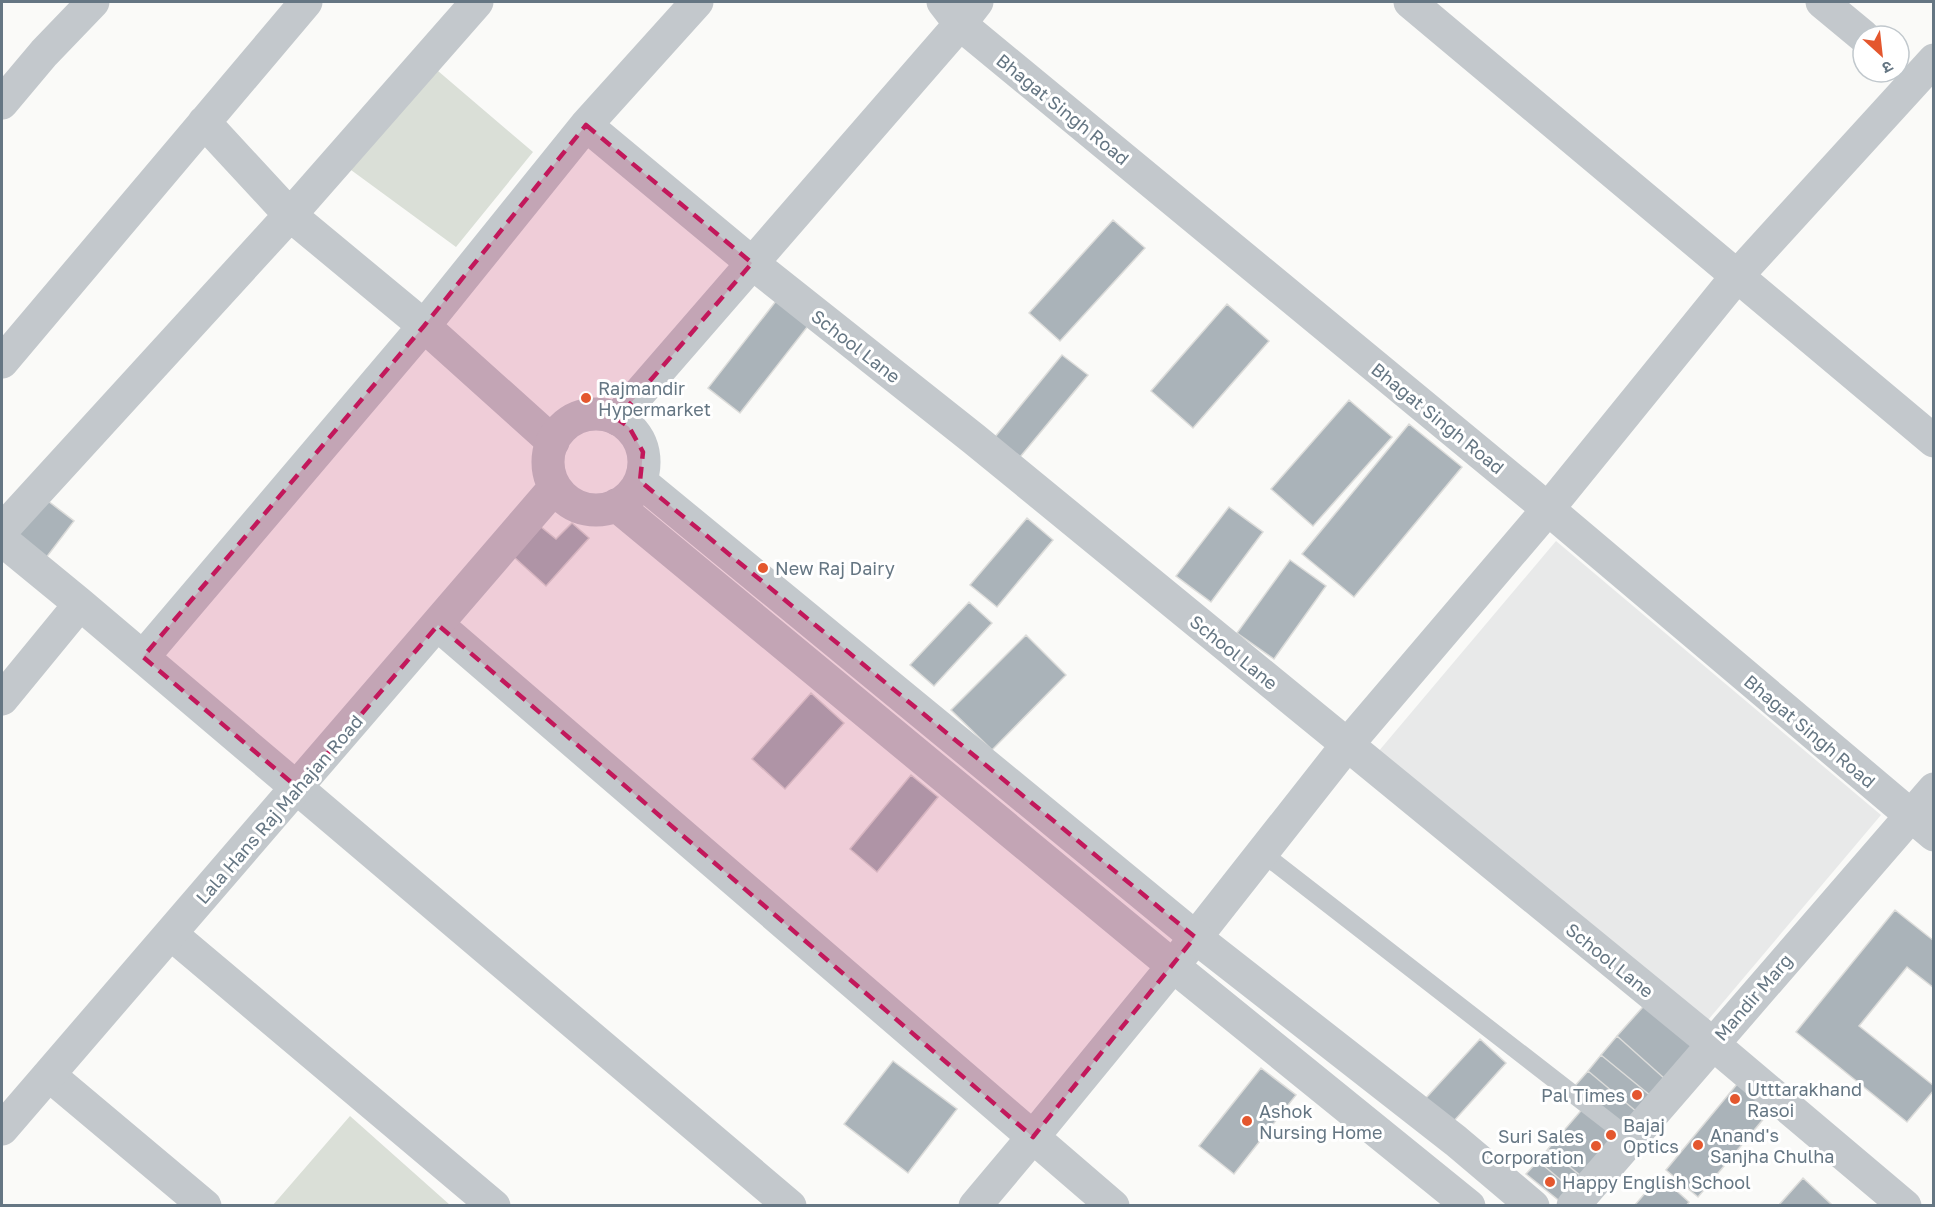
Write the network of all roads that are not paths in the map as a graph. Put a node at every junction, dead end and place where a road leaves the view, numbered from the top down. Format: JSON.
{"nodes":[{"id":1,"x":93,"y":2,"type":"edge"},
{"id":2,"x":306,"y":2,"type":"edge"},
{"id":3,"x":477,"y":2,"type":"edge"},
{"id":4,"x":697,"y":2,"type":"edge"},
{"id":5,"x":1410,"y":2,"type":"edge"},
{"id":6,"x":1822,"y":2,"type":"edge"},
{"id":7,"x":960,"y":9,"type":"edge"},
{"id":8,"x":1851,"y":26,"type":"edge"},
{"id":9,"x":1920,"y":75,"type":"edge"},
{"id":10,"x":2,"y":103,"type":"edge"},
{"id":11,"x":204,"y":122,"type":"junction"},
{"id":12,"x":586,"y":125,"type":"junction"},
{"id":13,"x":290,"y":214,"type":"junction"},
{"id":14,"x":752,"y":263,"type":"junction"},
{"id":15,"x":1737,"y":276,"type":"junction"},
{"id":16,"x":424,"y":326,"type":"junction"},
{"id":17,"x":2,"y":362,"type":"edge"},
{"id":18,"x":617,"y":418,"type":"junction"},
{"id":19,"x":1934,"y":441,"type":"edge"},
{"id":20,"x":553,"y":442,"type":"junction"},
{"id":21,"x":640,"y":481,"type":"junction"},
{"id":22,"x":555,"y":487,"type":"junction"},
{"id":23,"x":616,"y":505,"type":"junction"},
{"id":24,"x":1548,"y":509,"type":"junction"},
{"id":25,"x":2,"y":530,"type":"edge"},
{"id":26,"x":2,"y":540,"type":"edge"},
{"id":27,"x":80,"y":604,"type":"junction"},
{"id":28,"x":438,"y":625,"type":"junction"},
{"id":29,"x":143,"y":657,"type":"junction"},
{"id":30,"x":2,"y":699,"type":"edge"},
{"id":31,"x":1347,"y":745,"type":"junction"},
{"id":32,"x":298,"y":788,"type":"junction"},
{"id":33,"x":1934,"y":789,"type":"edge"},
{"id":34,"x":1922,"y":825,"type":"edge"},
{"id":35,"x":1261,"y":852,"type":"junction"},
{"id":36,"x":171,"y":934,"type":"junction"},
{"id":37,"x":1195,"y":937,"type":"junction"},
{"id":38,"x":1173,"y":966,"type":"junction"},
{"id":39,"x":1713,"y":1044,"type":"junction"},
{"id":40,"x":49,"y":1074,"type":"junction"},
{"id":41,"x":2,"y":1129,"type":"edge"},
{"id":42,"x":1033,"y":1137,"type":"junction"},
{"id":43,"x":1631,"y":1138,"type":"junction"},
{"id":44,"x":205,"y":1206,"type":"edge"},
{"id":45,"x":494,"y":1206,"type":"edge"},
{"id":46,"x":790,"y":1206,"type":"edge"},
{"id":47,"x":975,"y":1206,"type":"edge"},
{"id":48,"x":1113,"y":1206,"type":"edge"},
{"id":49,"x":1469,"y":1206,"type":"edge"},
{"id":50,"x":1533,"y":1206,"type":"edge"},
{"id":51,"x":1573,"y":1206,"type":"edge"},
{"id":52,"x":1905,"y":1206,"type":"edge"}],
"edges":[{"from":1,"to":10,"type":"street"},
{"from":2,"to":11,"type":"street"},
{"from":3,"to":13,"type":"street"},
{"from":4,"to":12,"type":"street"},
{"from":5,"to":15,"type":"street"},
{"from":6,"to":8,"type":"street"},
{"from":7,"to":14,"type":"street"},
{"from":7,"to":24,"type":"street","name":"Bhagat Singh Road"},
{"from":9,"to":15,"type":"street"},
{"from":11,"to":13,"type":"street"},
{"from":11,"to":17,"type":"street"},
{"from":12,"to":14,"type":"street","name":"School Lane"},
{"from":12,"to":16,"type":"street"},
{"from":13,"to":16,"type":"street"},
{"from":13,"to":25,"type":"street"},
{"from":14,"to":18,"type":"street"},
{"from":14,"to":31,"type":"street","name":"School Lane"},
{"from":15,"to":19,"type":"street"},
{"from":15,"to":24,"type":"street"},
{"from":16,"to":20,"type":"street"},
{"from":16,"to":29,"type":"street"},
{"from":18,"to":20,"type":"street"},
{"from":18,"to":21,"type":"street"},
{"from":20,"to":22,"type":"street"},
{"from":21,"to":23,"type":"street"},
{"from":21,"to":37,"type":"street"},
{"from":22,"to":23,"type":"street"},
{"from":22,"to":28,"type":"street","name":"Lala Hans Raj Mahajan Road"},
{"from":23,"to":38,"type":"street"},
{"from":24,"to":31,"type":"street"},
{"from":24,"to":34,"type":"street","name":"Bhagat Singh Road"},
{"from":26,"to":27,"type":"street"},
{"from":27,"to":29,"type":"street"},
{"from":27,"to":30,"type":"street"},
{"from":28,"to":32,"type":"street","name":"Lala Hans Raj Mahajan Road"},
{"from":28,"to":42,"type":"street"},
{"from":29,"to":32,"type":"street"},
{"from":31,"to":35,"type":"street"},
{"from":31,"to":39,"type":"street","name":"School Lane"},
{"from":32,"to":36,"type":"street","name":"Lala Hans Raj Mahajan Road"},
{"from":32,"to":46,"type":"street"},
{"from":33,"to":34,"type":"street","name":"Mandir Marg"},
{"from":34,"to":39,"type":"street","name":"Mandir Marg"},
{"from":35,"to":37,"type":"street"},
{"from":35,"to":43,"type":"lane"},
{"from":36,"to":40,"type":"street","name":"Lala Hans Raj Mahajan Road"},
{"from":36,"to":45,"type":"street"},
{"from":37,"to":38,"type":"street"},
{"from":37,"to":50,"type":"street"},
{"from":38,"to":42,"type":"street"},
{"from":38,"to":49,"type":"street"},
{"from":39,"to":43,"type":"street","name":"Mandir Marg"},
{"from":39,"to":52,"type":"street","name":"School Lane"},
{"from":40,"to":41,"type":"street","name":"Lala Hans Raj Mahajan Road"},
{"from":40,"to":44,"type":"street"},
{"from":42,"to":47,"type":"street"},
{"from":42,"to":48,"type":"street"},
{"from":43,"to":51,"type":"street","name":"Mandir Marg"}]}
